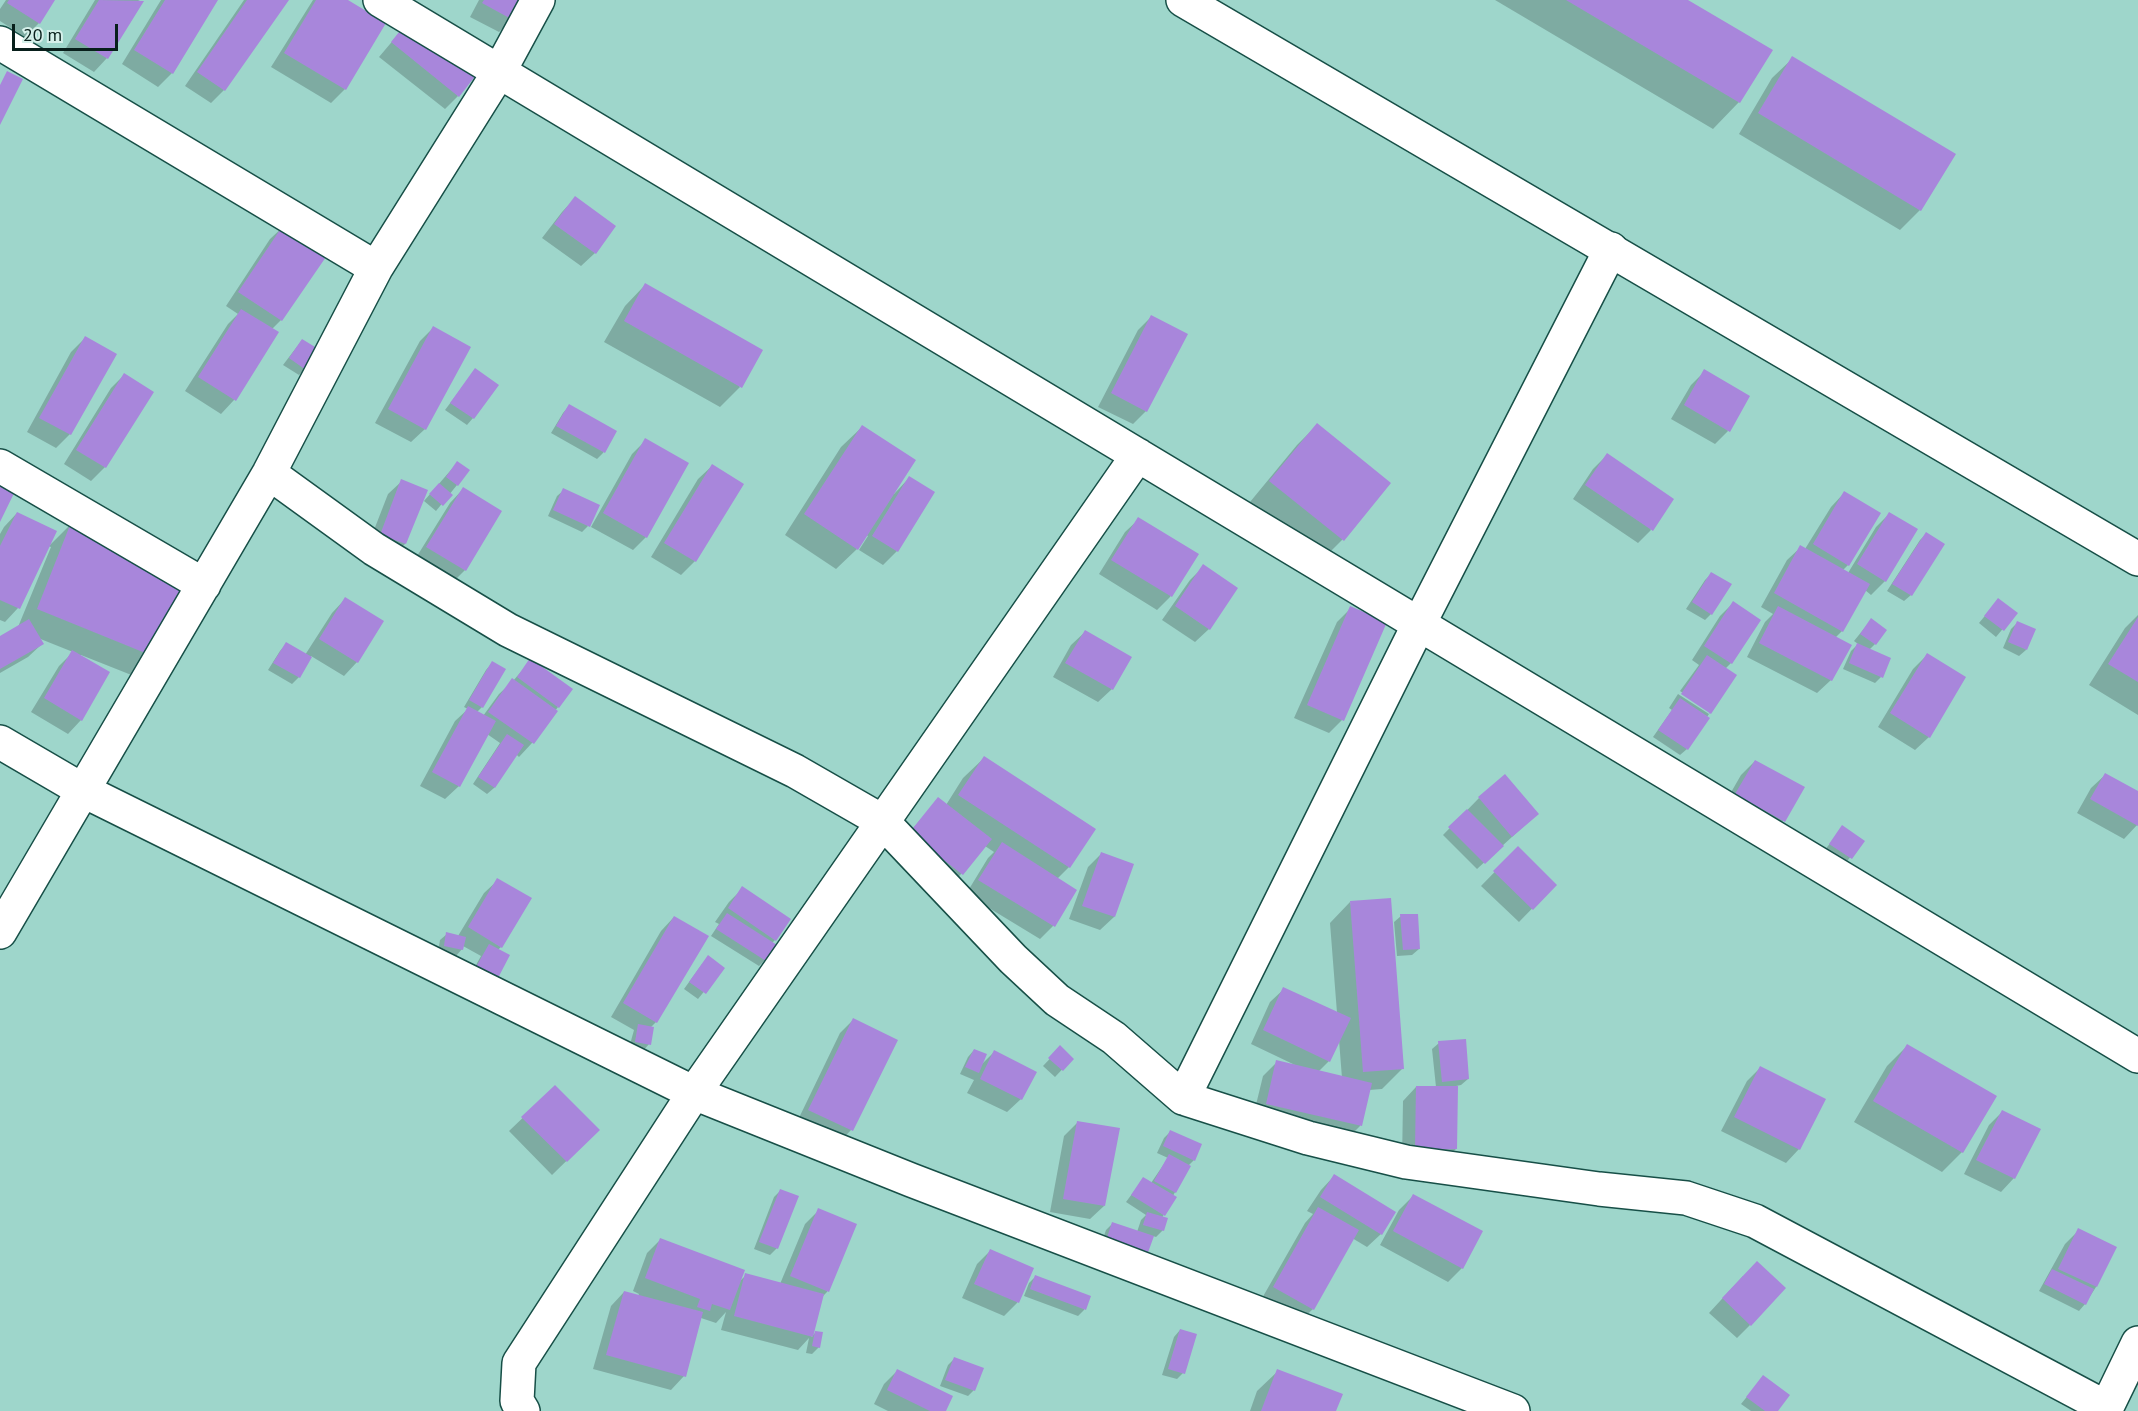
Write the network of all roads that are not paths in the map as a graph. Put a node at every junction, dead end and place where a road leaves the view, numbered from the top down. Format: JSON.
{"nodes":[{"id":1,"x":380,"y":0,"type":"edge"},
{"id":2,"x":538,"y":0,"type":"edge"},
{"id":3,"x":1194,"y":3,"type":"edge"},
{"id":4,"x":0,"y":43,"type":"edge"},
{"id":5,"x":499,"y":72,"type":"junction"},
{"id":6,"x":1611,"y":249,"type":"junction"},
{"id":7,"x":376,"y":268,"type":"junction"},
{"id":8,"x":1138,"y":455,"type":"junction"},
{"id":9,"x":0,"y":466,"type":"edge"},
{"id":10,"x":269,"y":473,"type":"junction"},
{"id":11,"x":2138,"y":559,"type":"edge"},
{"id":12,"x":204,"y":585,"type":"junction"},
{"id":13,"x":1419,"y":624,"type":"junction"},
{"id":14,"x":0,"y":742,"type":"edge"},
{"id":15,"x":84,"y":791,"type":"junction"},
{"id":16,"x":882,"y":821,"type":"junction"},
{"id":17,"x":0,"y":932,"type":"edge"},
{"id":18,"x":2138,"y":1056,"type":"edge"},
{"id":19,"x":694,"y":1093,"type":"junction"},
{"id":20,"x":1183,"y":1098,"type":"junction"},
{"id":21,"x":2138,"y":1343,"type":"edge"},
{"id":22,"x":2106,"y":1409,"type":"edge"},
{"id":23,"x":523,"y":1411,"type":"edge"},
{"id":24,"x":1513,"y":1411,"type":"edge"}],
"edges":[{"from":1,"to":5,"type":"street"},
{"from":2,"to":5,"type":"street"},
{"from":3,"to":6,"type":"street"},
{"from":4,"to":7,"type":"street"},
{"from":5,"to":7,"type":"street"},
{"from":5,"to":8,"type":"street"},
{"from":6,"to":11,"type":"street"},
{"from":6,"to":13,"type":"street"},
{"from":7,"to":10,"type":"street"},
{"from":8,"to":13,"type":"street"},
{"from":8,"to":16,"type":"street"},
{"from":9,"to":12,"type":"street"},
{"from":10,"to":12,"type":"street"},
{"from":10,"to":16,"type":"street"},
{"from":12,"to":15,"type":"street"},
{"from":13,"to":18,"type":"street"},
{"from":13,"to":20,"type":"street"},
{"from":14,"to":15,"type":"street"},
{"from":15,"to":17,"type":"street"},
{"from":15,"to":19,"type":"street"},
{"from":16,"to":19,"type":"street"},
{"from":16,"to":20,"type":"street"},
{"from":19,"to":23,"type":"street"},
{"from":19,"to":24,"type":"street"},
{"from":20,"to":22,"type":"street"},
{"from":21,"to":22,"type":"street"}]}
